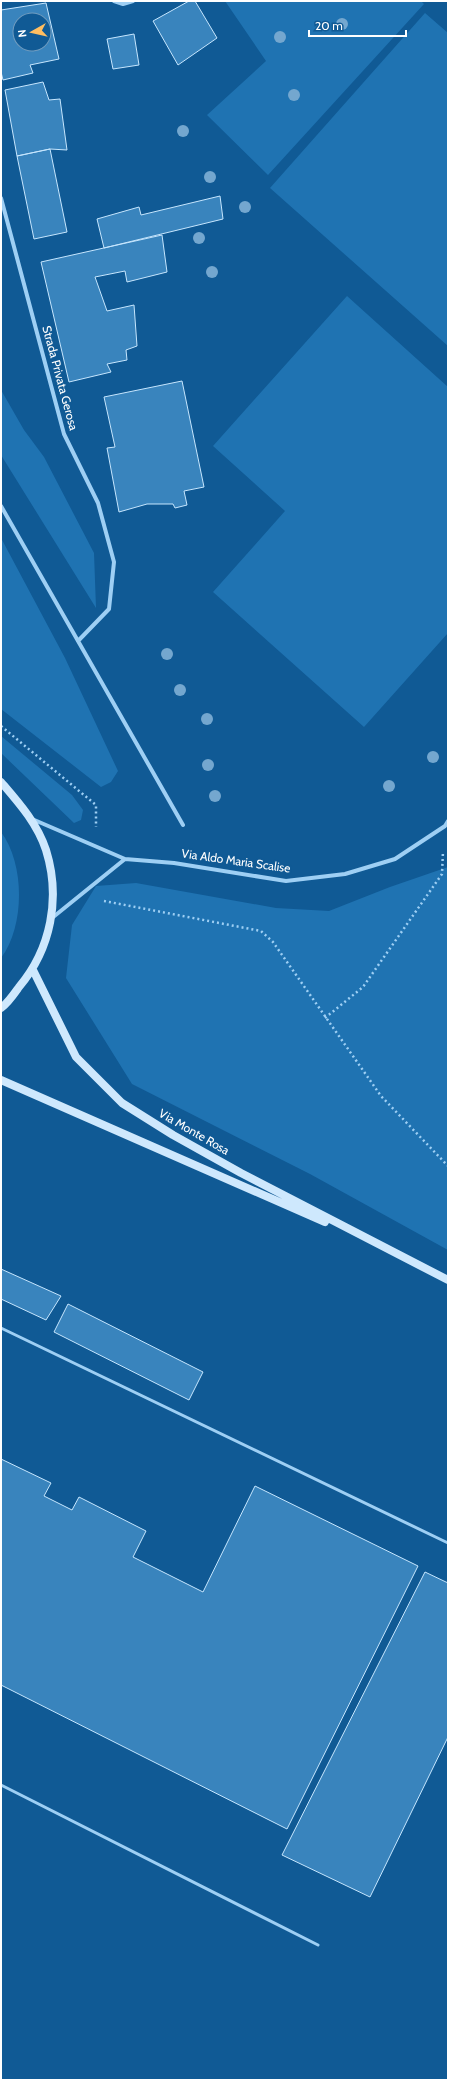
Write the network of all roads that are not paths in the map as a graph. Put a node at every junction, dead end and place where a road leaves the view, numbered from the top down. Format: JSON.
{"nodes":[{"id":1,"x":114,"y":1,"type":"edge"},
{"id":2,"x":133,"y":1,"type":"edge"},
{"id":3,"x":1,"y":198,"type":"edge"},
{"id":4,"x":1,"y":506,"type":"edge"},
{"id":5,"x":78,"y":641,"type":"junction"},
{"id":6,"x":1,"y":782,"type":"edge"},
{"id":7,"x":32,"y":819,"type":"junction"},
{"id":8,"x":448,"y":821,"type":"edge"},
{"id":9,"x":182,"y":825,"type":"dead end"},
{"id":10,"x":126,"y":859,"type":"junction"},
{"id":11,"x":51,"y":918,"type":"junction"},
{"id":12,"x":33,"y":970,"type":"junction"},
{"id":13,"x":1,"y":1008,"type":"edge"},
{"id":14,"x":1,"y":1080,"type":"edge"},
{"id":15,"x":398,"y":1255,"type":"junction"},
{"id":16,"x":448,"y":1280,"type":"edge"},
{"id":17,"x":1,"y":1328,"type":"edge"},
{"id":18,"x":448,"y":1543,"type":"edge"},
{"id":19,"x":1,"y":1785,"type":"edge"},
{"id":20,"x":318,"y":1945,"type":"dead end"}],
"edges":[{"from":1,"to":2,"type":"street"},
{"from":3,"to":5,"type":"street","name":"Strada Privata Gerosa"},
{"from":4,"to":5,"type":"street"},
{"from":5,"to":9,"type":"street"},
{"from":6,"to":7,"type":"main road"},
{"from":7,"to":10,"type":"street","name":"Via Aldo Maria Scalise"},
{"from":7,"to":11,"type":"main road"},
{"from":8,"to":10,"type":"street","name":"Via Aldo Maria Scalise"},
{"from":10,"to":11,"type":"street"},
{"from":11,"to":12,"type":"main road"},
{"from":12,"to":13,"type":"main road"},
{"from":12,"to":15,"type":"main road","name":"Via Monte Rosa"},
{"from":14,"to":15,"type":"main road","name":"Via Monte Rosa"},
{"from":15,"to":16,"type":"main road","name":"Via Monte Rosa"},
{"from":17,"to":18,"type":"lane"},
{"from":19,"to":20,"type":"lane"}]}
